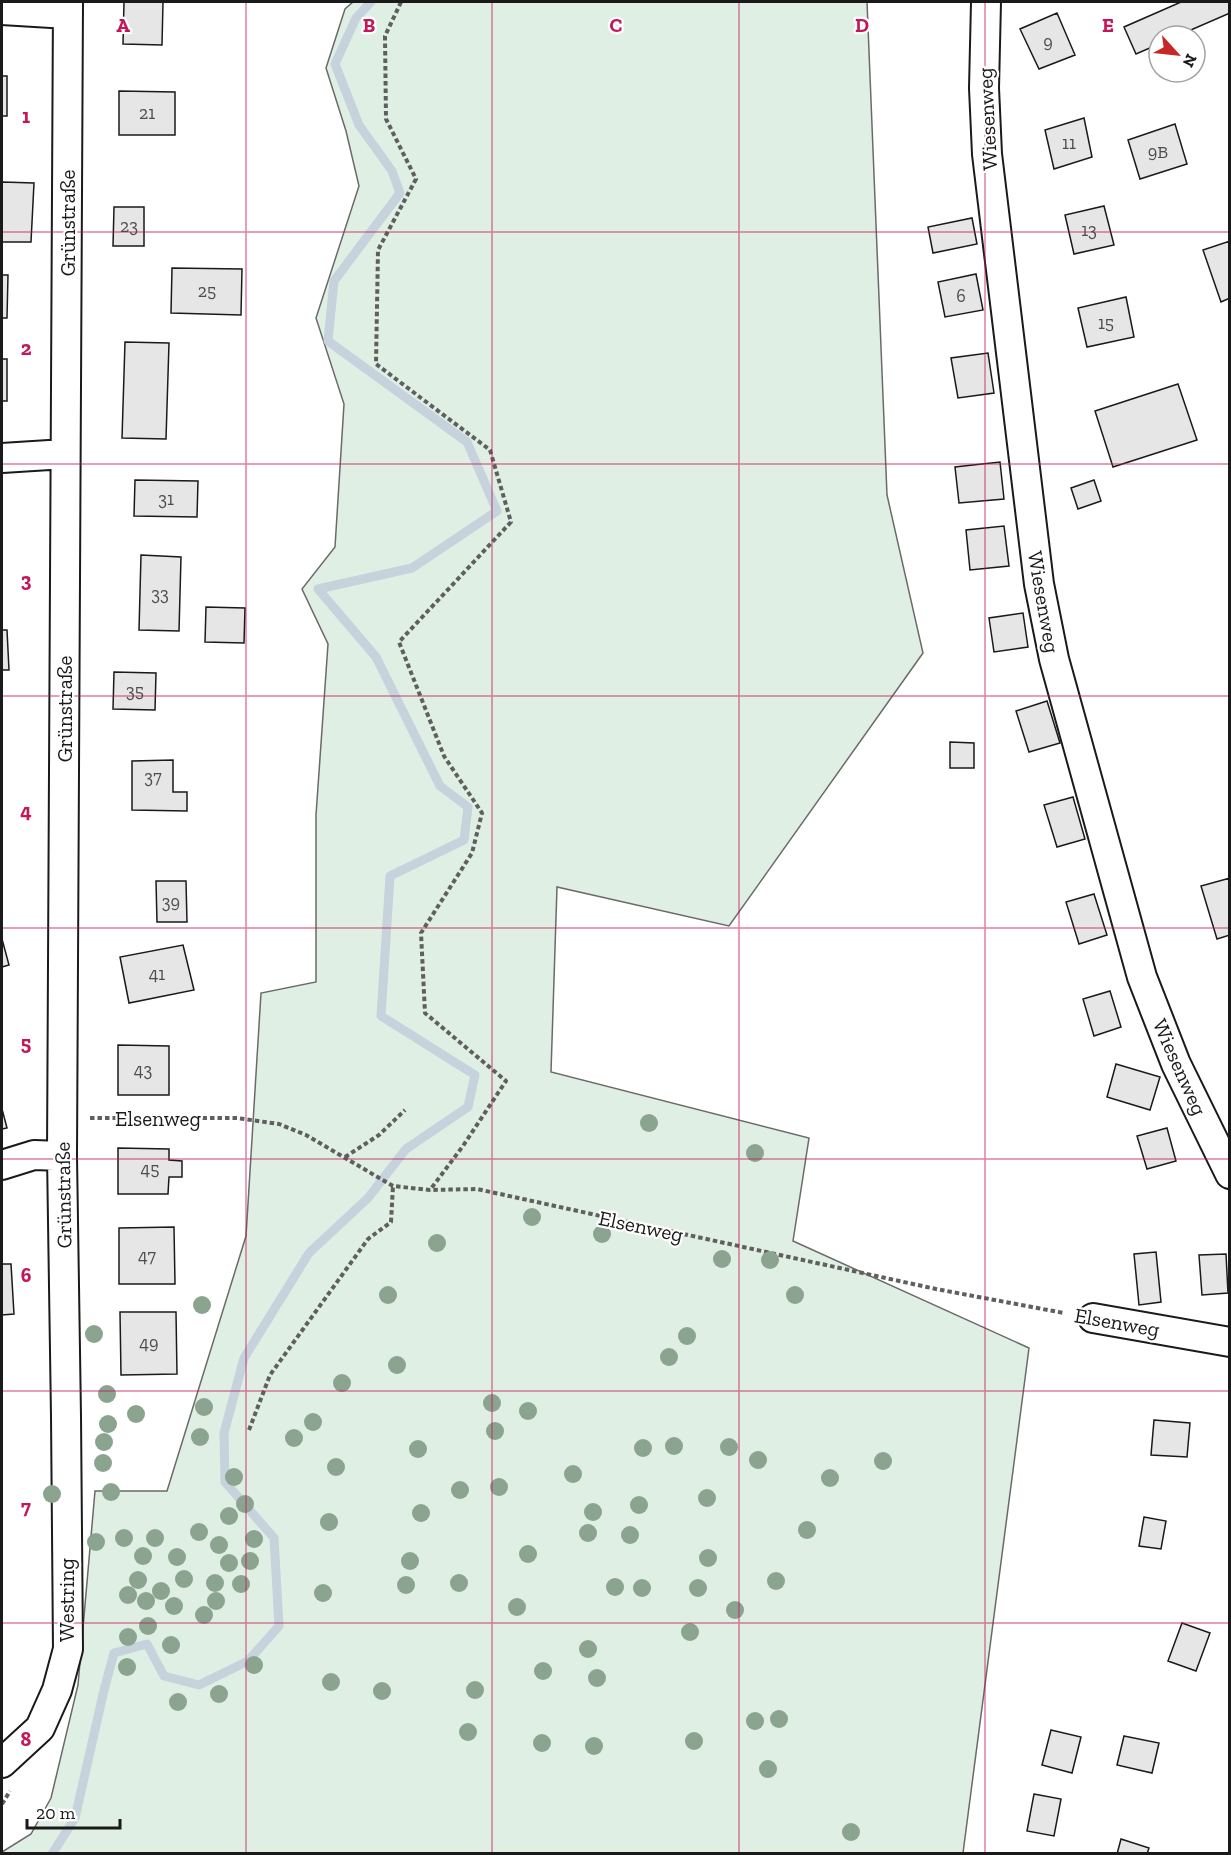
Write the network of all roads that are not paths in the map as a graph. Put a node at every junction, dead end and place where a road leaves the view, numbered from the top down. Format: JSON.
{"nodes":[{"id":1,"x":986,"y":2,"type":"edge"},
{"id":2,"x":68,"y":8,"type":"edge"},
{"id":3,"x":2,"y":10,"type":"edge"},
{"id":4,"x":65,"y":454,"type":"junction"},
{"id":5,"x":2,"y":458,"type":"edge"},
{"id":6,"x":62,"y":1156,"type":"junction"},
{"id":7,"x":2,"y":1165,"type":"edge"},
{"id":8,"x":1230,"y":1174,"type":"edge"},
{"id":9,"x":1093,"y":1318,"type":"road end"},
{"id":10,"x":1230,"y":1342,"type":"edge"},
{"id":11,"x":66,"y":1416,"type":"joint"},
{"id":12,"x":2,"y":1763,"type":"edge"}],
"edges":[{"from":1,"to":8,"type":"street","name":"Wiesenweg"},
{"from":2,"to":3,"type":"street"},
{"from":2,"to":4,"type":"street","name":"Grünstraße"},
{"from":4,"to":5,"type":"street"},
{"from":4,"to":6,"type":"street","name":"Grünstraße"},
{"from":6,"to":7,"type":"street"},
{"from":6,"to":11,"type":"street","name":"Grünstraße"},
{"from":9,"to":10,"type":"street","name":"Elsenweg"},
{"from":11,"to":12,"type":"street","name":"Westring"}]}
